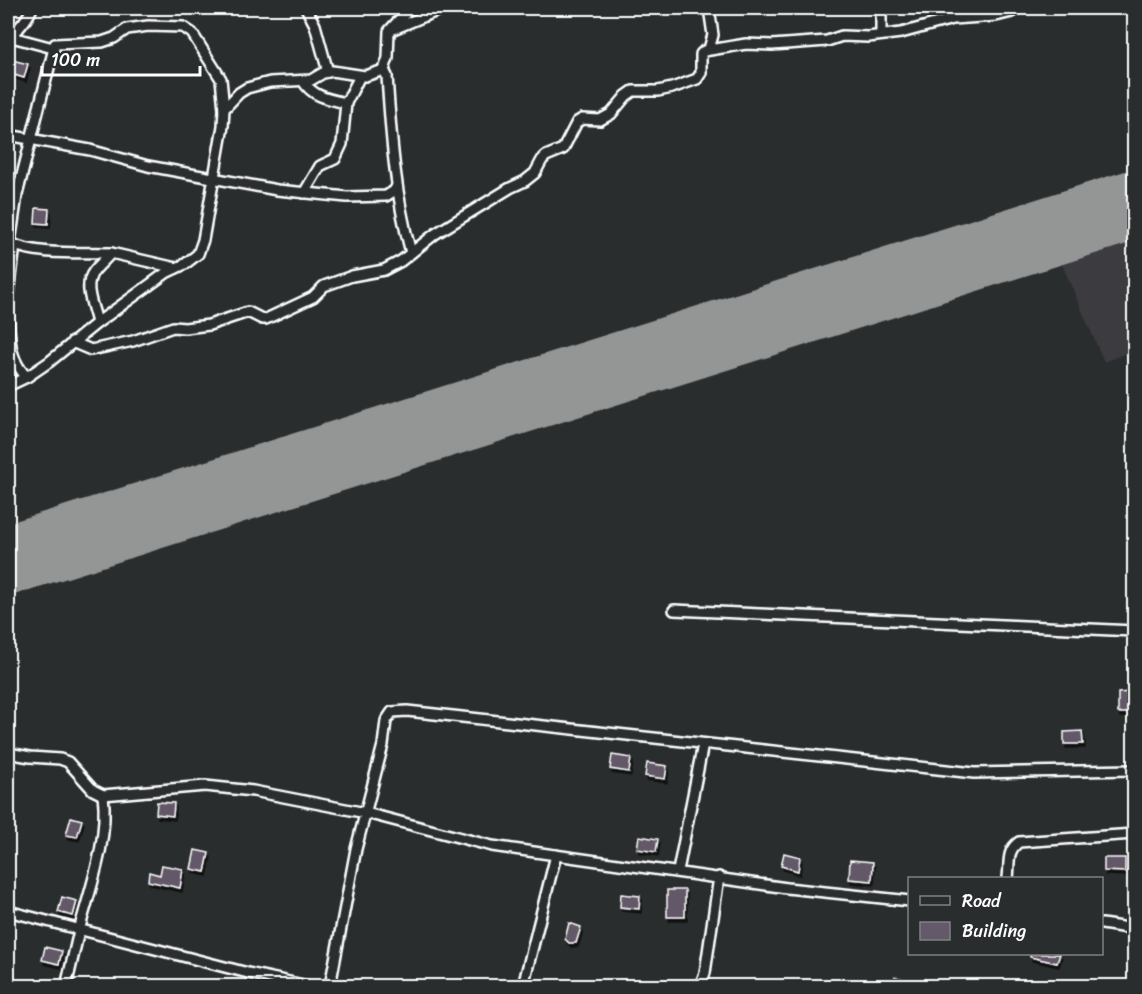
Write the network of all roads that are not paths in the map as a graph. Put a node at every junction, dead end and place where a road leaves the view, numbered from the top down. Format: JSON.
{"nodes":[{"id":1,"x":32,"y":8,"type":"edge"},
{"id":2,"x":306,"y":8,"type":"edge"},
{"id":3,"x":410,"y":8,"type":"edge"},
{"id":4,"x":444,"y":8,"type":"edge"},
{"id":5,"x":709,"y":8,"type":"edge"},
{"id":6,"x":881,"y":8,"type":"edge"},
{"id":7,"x":1017,"y":8,"type":"edge"},
{"id":8,"x":979,"y":12,"type":"edge"},
{"id":9,"x":389,"y":30,"type":"junction"},
{"id":10,"x":881,"y":35,"type":"junction"},
{"id":11,"x":9,"y":39,"type":"edge"},
{"id":12,"x":53,"y":48,"type":"junction"},
{"id":13,"x":709,"y":49,"type":"junction"},
{"id":14,"x":384,"y":70,"type":"junction"},
{"id":15,"x":328,"y":72,"type":"junction"},
{"id":16,"x":360,"y":76,"type":"junction"},
{"id":17,"x":303,"y":81,"type":"junction"},
{"id":18,"x":346,"y":103,"type":"junction"},
{"id":19,"x":224,"y":109,"type":"junction"},
{"id":20,"x":8,"y":135,"type":"edge"},
{"id":21,"x":31,"y":140,"type":"junction"},
{"id":22,"x":214,"y":177,"type":"junction"},
{"id":23,"x":397,"y":186,"type":"junction"},
{"id":24,"x":303,"y":193,"type":"junction"},
{"id":25,"x":386,"y":196,"type":"junction"},
{"id":26,"x":398,"y":199,"type":"junction"},
{"id":27,"x":11,"y":244,"type":"edge"},
{"id":28,"x":111,"y":253,"type":"junction"},
{"id":29,"x":411,"y":253,"type":"junction"},
{"id":30,"x":176,"y":268,"type":"junction"},
{"id":31,"x":8,"y":302,"type":"edge"},
{"id":32,"x":8,"y":315,"type":"edge"},
{"id":33,"x":97,"y":323,"type":"junction"},
{"id":34,"x":72,"y":342,"type":"junction"},
{"id":35,"x":27,"y":377,"type":"junction"},
{"id":36,"x":8,"y":386,"type":"edge"},
{"id":37,"x":674,"y":610,"type":"dead end"},
{"id":38,"x":1134,"y":631,"type":"edge"},
{"id":39,"x":703,"y":744,"type":"junction"},
{"id":40,"x":8,"y":753,"type":"edge"},
{"id":41,"x":1134,"y":770,"type":"edge"},
{"id":42,"x":103,"y":795,"type":"junction"},
{"id":43,"x":366,"y":813,"type":"junction"},
{"id":44,"x":1134,"y":834,"type":"edge"},
{"id":45,"x":556,"y":855,"type":"junction"},
{"id":46,"x":678,"y":871,"type":"junction"},
{"id":47,"x":719,"y":877,"type":"junction"},
{"id":48,"x":1008,"y":877,"type":"edge"},
{"id":49,"x":908,"y":901,"type":"edge"},
{"id":50,"x":8,"y":911,"type":"edge"},
{"id":51,"x":1103,"y":924,"type":"edge"},
{"id":52,"x":1134,"y":928,"type":"edge"},
{"id":53,"x":79,"y":929,"type":"junction"},
{"id":54,"x":66,"y":987,"type":"edge"},
{"id":55,"x":308,"y":987,"type":"edge"},
{"id":56,"x":330,"y":987,"type":"edge"},
{"id":57,"x":523,"y":987,"type":"edge"},
{"id":58,"x":700,"y":987,"type":"edge"}],
"edges":[{"from":1,"to":11,"type":"street"},
{"from":2,"to":15,"type":"street"},
{"from":3,"to":9,"type":"street"},
{"from":4,"to":9,"type":"street"},
{"from":5,"to":13,"type":"street"},
{"from":6,"to":10,"type":"street"},
{"from":7,"to":8,"type":"street"},
{"from":8,"to":10,"type":"street"},
{"from":9,"to":14,"type":"street"},
{"from":10,"to":13,"type":"street"},
{"from":11,"to":12,"type":"street"},
{"from":12,"to":19,"type":"street"},
{"from":12,"to":21,"type":"street"},
{"from":13,"to":29,"type":"street"},
{"from":14,"to":16,"type":"street"},
{"from":14,"to":23,"type":"street"},
{"from":15,"to":16,"type":"street"},
{"from":15,"to":17,"type":"street"},
{"from":16,"to":18,"type":"street"},
{"from":17,"to":18,"type":"street"},
{"from":17,"to":19,"type":"street"},
{"from":18,"to":24,"type":"street"},
{"from":19,"to":22,"type":"street"},
{"from":20,"to":21,"type":"street"},
{"from":21,"to":22,"type":"street"},
{"from":21,"to":27,"type":"street"},
{"from":22,"to":24,"type":"street"},
{"from":22,"to":30,"type":"street"},
{"from":23,"to":25,"type":"street"},
{"from":23,"to":26,"type":"street"},
{"from":24,"to":25,"type":"street"},
{"from":25,"to":26,"type":"street"},
{"from":26,"to":29,"type":"street"},
{"from":27,"to":28,"type":"street"},
{"from":27,"to":31,"type":"street"},
{"from":28,"to":30,"type":"street"},
{"from":28,"to":33,"type":"street"},
{"from":29,"to":34,"type":"street"},
{"from":30,"to":33,"type":"street"},
{"from":32,"to":35,"type":"street"},
{"from":33,"to":34,"type":"street"},
{"from":34,"to":35,"type":"street"},
{"from":35,"to":36,"type":"street"},
{"from":37,"to":38,"type":"street"},
{"from":39,"to":41,"type":"street"},
{"from":39,"to":43,"type":"street"},
{"from":39,"to":46,"type":"street"},
{"from":40,"to":42,"type":"street"},
{"from":42,"to":43,"type":"street"},
{"from":42,"to":53,"type":"street"},
{"from":43,"to":45,"type":"street"},
{"from":43,"to":56,"type":"street"},
{"from":44,"to":48,"type":"street"},
{"from":45,"to":46,"type":"street"},
{"from":45,"to":57,"type":"street"},
{"from":46,"to":47,"type":"street"},
{"from":47,"to":49,"type":"street"},
{"from":47,"to":58,"type":"street"},
{"from":50,"to":53,"type":"street"},
{"from":51,"to":52,"type":"street"},
{"from":53,"to":54,"type":"street"},
{"from":53,"to":55,"type":"street"}]}
